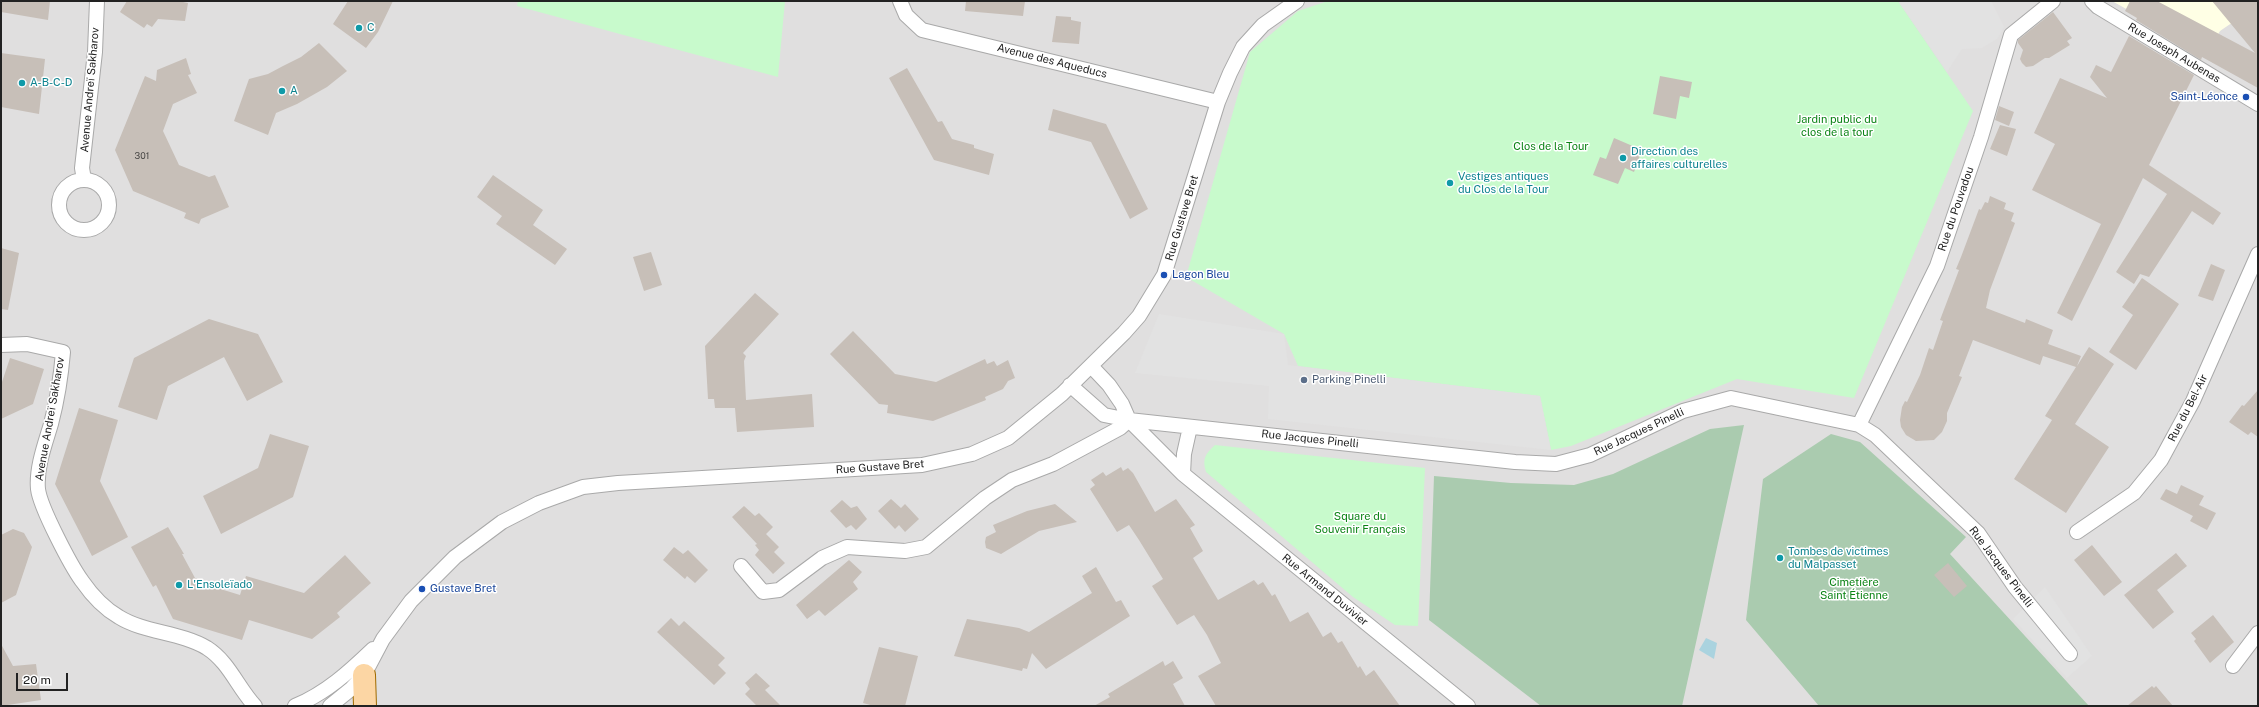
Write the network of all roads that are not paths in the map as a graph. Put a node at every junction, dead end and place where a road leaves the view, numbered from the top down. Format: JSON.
{"nodes":[{"id":1,"x":97,"y":1,"type":"edge"},
{"id":2,"x":900,"y":1,"type":"edge"},
{"id":3,"x":1297,"y":1,"type":"edge"},
{"id":4,"x":2053,"y":1,"type":"edge"},
{"id":5,"x":2092,"y":1,"type":"edge"},
{"id":6,"x":1218,"y":102,"type":"junction"},
{"id":7,"x":2258,"y":104,"type":"edge"},
{"id":8,"x":84,"y":180,"type":"dead end"},
{"id":9,"x":2258,"y":254,"type":"edge"},
{"id":10,"x":1,"y":345,"type":"edge"},
{"id":11,"x":1091,"y":366,"type":"junction"},
{"id":12,"x":1070,"y":385,"type":"junction"},
{"id":13,"x":1128,"y":420,"type":"junction"},
{"id":14,"x":1859,"y":425,"type":"junction"},
{"id":15,"x":1190,"y":428,"type":"junction"},
{"id":16,"x":1183,"y":474,"type":"junction"},
{"id":17,"x":2077,"y":532,"type":"dead end"},
{"id":18,"x":741,"y":566,"type":"dead end"},
{"id":19,"x":2258,"y":633,"type":"edge"},
{"id":20,"x":383,"y":638,"type":"junction"},
{"id":21,"x":2070,"y":654,"type":"dead end"},
{"id":22,"x":2232,"y":666,"type":"dead end"},
{"id":23,"x":364,"y":675,"type":"junction"},
{"id":24,"x":255,"y":706,"type":"edge"},
{"id":25,"x":295,"y":706,"type":"edge"},
{"id":26,"x":330,"y":706,"type":"edge"},
{"id":27,"x":365,"y":706,"type":"edge"},
{"id":28,"x":1468,"y":706,"type":"edge"}],
"edges":[{"from":1,"to":8,"type":"street","name":"Avenue Andreï Sakharov"},
{"from":2,"to":6,"type":"street","name":"Avenue des Aqueducs"},
{"from":3,"to":6,"type":"street","name":"Rue Gustave Bret"},
{"from":4,"to":14,"type":"street","name":"Rue du Pouvadou"},
{"from":5,"to":7,"type":"street","name":"Rue Joseph Aubenas"},
{"from":6,"to":11,"type":"street","name":"Rue Gustave Bret"},
{"from":9,"to":17,"type":"street","name":"Rue du Bel-Air"},
{"from":10,"to":24,"type":"street","name":"Avenue Andreï Sakharov"},
{"from":11,"to":12,"type":"street","name":"Rue Gustave Bret"},
{"from":11,"to":13,"type":"street"},
{"from":12,"to":13,"type":"street","name":"Rue Jacques Pinelli"},
{"from":12,"to":20,"type":"street","name":"Rue Gustave Bret"},
{"from":13,"to":15,"type":"street","name":"Rue Jacques Pinelli"},
{"from":13,"to":16,"type":"street","name":"Rue Armand Duvivier"},
{"from":13,"to":18,"type":"street"},
{"from":14,"to":15,"type":"street","name":"Rue Jacques Pinelli"},
{"from":14,"to":21,"type":"street","name":"Rue Jacques Pinelli"},
{"from":15,"to":16,"type":"street"},
{"from":16,"to":28,"type":"street","name":"Rue Armand Duvivier"},
{"from":19,"to":22,"type":"street"},
{"from":20,"to":23,"type":"street","name":"Rue Gustave Bret"},
{"from":20,"to":25,"type":"street","name":"Rue Gustave Bret"},
{"from":23,"to":26,"type":"street","name":"Rue Gustave Bret"},
{"from":23,"to":27,"type":"main road"}]}
